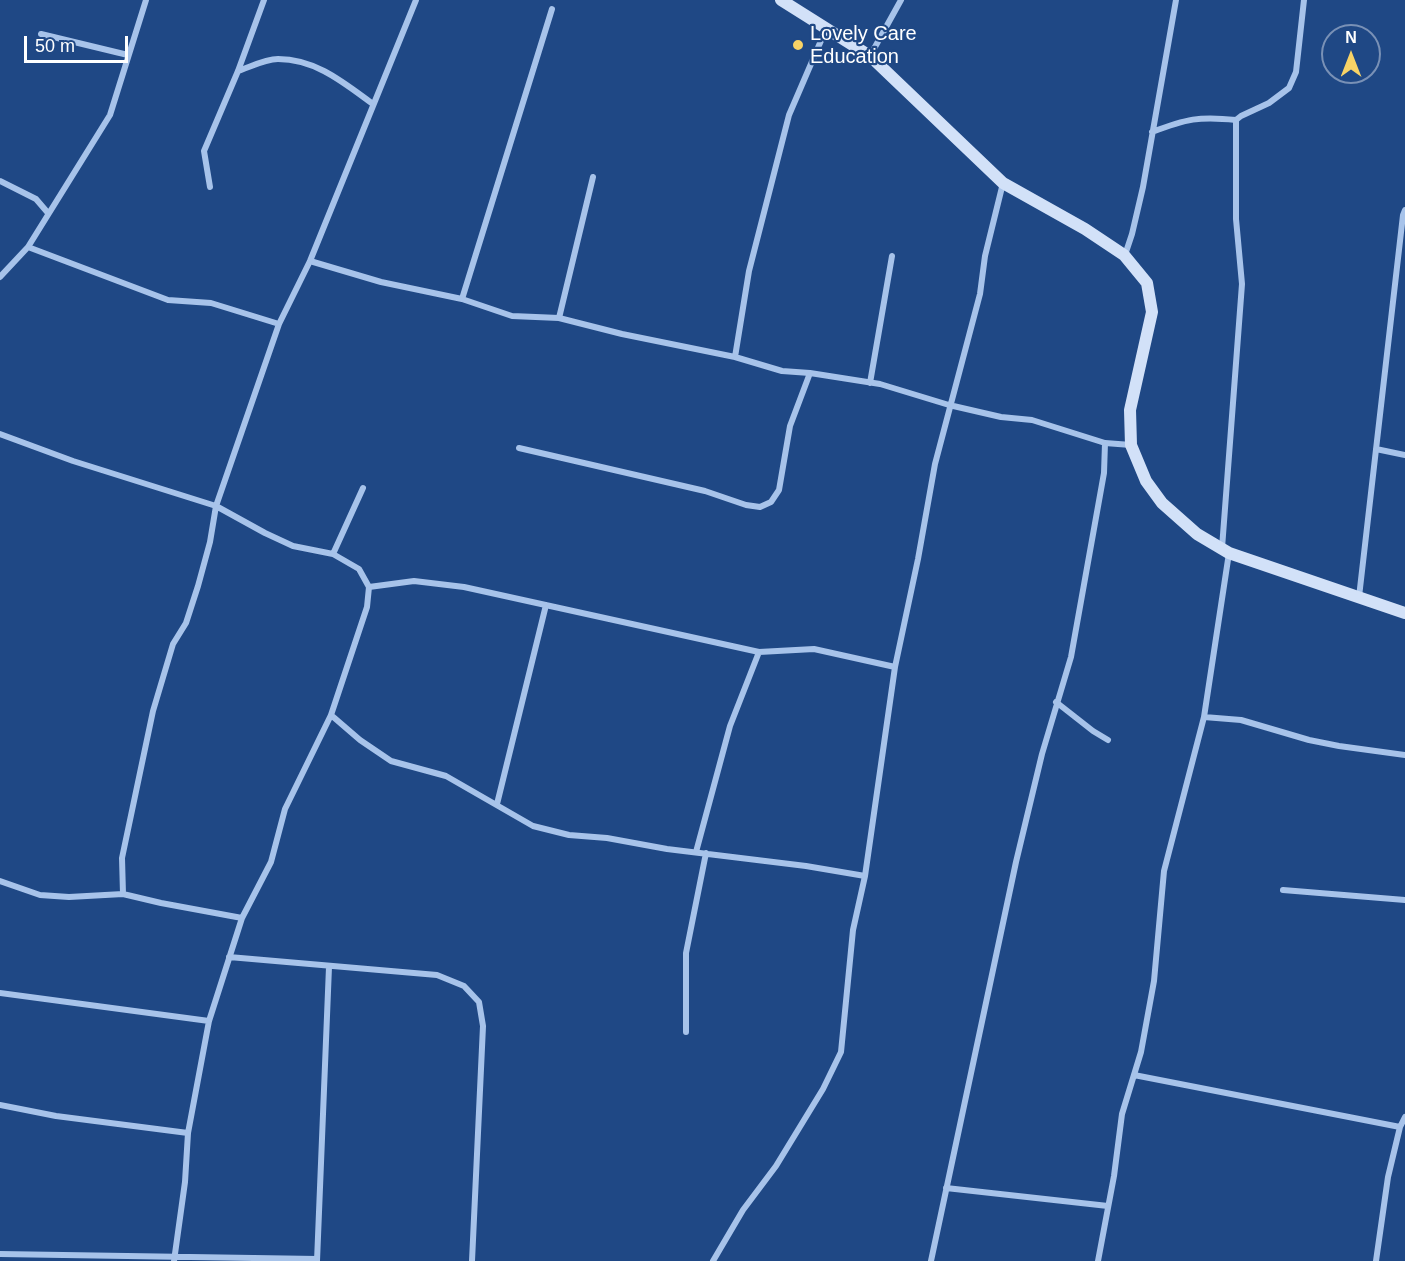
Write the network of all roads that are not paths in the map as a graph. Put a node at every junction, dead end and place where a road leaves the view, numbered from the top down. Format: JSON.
{"nodes":[{"id":1,"x":146,"y":0,"type":"edge"},
{"id":2,"x":264,"y":0,"type":"edge"},
{"id":3,"x":416,"y":0,"type":"edge"},
{"id":4,"x":781,"y":0,"type":"edge"},
{"id":5,"x":901,"y":0,"type":"edge"},
{"id":6,"x":1176,"y":0,"type":"edge"},
{"id":7,"x":1304,"y":0,"type":"edge"},
{"id":8,"x":552,"y":9,"type":"dead end"},
{"id":9,"x":826,"y":28,"type":"junction"},
{"id":10,"x":41,"y":34,"type":"dead end"},
{"id":11,"x":128,"y":55,"type":"junction"},
{"id":12,"x":870,"y":56,"type":"junction"},
{"id":13,"x":238,"y":71,"type":"junction"},
{"id":14,"x":373,"y":104,"type":"junction"},
{"id":15,"x":1236,"y":120,"type":"junction"},
{"id":16,"x":1152,"y":132,"type":"junction"},
{"id":17,"x":593,"y":177,"type":"dead end"},
{"id":18,"x":0,"y":181,"type":"edge"},
{"id":19,"x":1003,"y":183,"type":"junction"},
{"id":20,"x":210,"y":187,"type":"dead end"},
{"id":21,"x":1405,"y":210,"type":"edge"},
{"id":22,"x":48,"y":213,"type":"junction"},
{"id":23,"x":28,"y":247,"type":"junction"},
{"id":24,"x":1124,"y":255,"type":"junction"},
{"id":25,"x":892,"y":256,"type":"dead end"},
{"id":26,"x":310,"y":261,"type":"junction"},
{"id":27,"x":0,"y":277,"type":"edge"},
{"id":28,"x":462,"y":299,"type":"junction"},
{"id":29,"x":559,"y":318,"type":"junction"},
{"id":30,"x":279,"y":324,"type":"junction"},
{"id":31,"x":735,"y":357,"type":"junction"},
{"id":32,"x":810,"y":373,"type":"junction"},
{"id":33,"x":870,"y":383,"type":"junction"},
{"id":34,"x":950,"y":405,"type":"junction"},
{"id":35,"x":0,"y":435,"type":"edge"},
{"id":36,"x":1105,"y":443,"type":"junction"},
{"id":37,"x":1131,"y":445,"type":"junction"},
{"id":38,"x":519,"y":448,"type":"dead end"},
{"id":39,"x":1376,"y":449,"type":"junction"},
{"id":40,"x":1405,"y":455,"type":"edge"},
{"id":41,"x":363,"y":488,"type":"dead end"},
{"id":42,"x":216,"y":506,"type":"junction"},
{"id":43,"x":1225,"y":551,"type":"junction"},
{"id":44,"x":333,"y":554,"type":"junction"},
{"id":45,"x":369,"y":587,"type":"junction"},
{"id":46,"x":1359,"y":597,"type":"junction"},
{"id":47,"x":546,"y":605,"type":"junction"},
{"id":48,"x":1405,"y":613,"type":"edge"},
{"id":49,"x":759,"y":652,"type":"junction"},
{"id":50,"x":895,"y":667,"type":"junction"},
{"id":51,"x":1056,"y":702,"type":"junction"},
{"id":52,"x":331,"y":715,"type":"junction"},
{"id":53,"x":1204,"y":717,"type":"junction"},
{"id":54,"x":1108,"y":740,"type":"dead end"},
{"id":55,"x":1405,"y":755,"type":"edge"},
{"id":56,"x":497,"y":804,"type":"junction"},
{"id":57,"x":696,"y":852,"type":"junction"},
{"id":58,"x":706,"y":853,"type":"junction"},
{"id":59,"x":865,"y":876,"type":"junction"},
{"id":60,"x":0,"y":881,"type":"edge"},
{"id":61,"x":1283,"y":890,"type":"dead end"},
{"id":62,"x":123,"y":894,"type":"junction"},
{"id":63,"x":1405,"y":900,"type":"edge"},
{"id":64,"x":242,"y":918,"type":"junction"},
{"id":65,"x":229,"y":957,"type":"junction"},
{"id":66,"x":329,"y":967,"type":"junction"},
{"id":67,"x":0,"y":993,"type":"edge"},
{"id":68,"x":209,"y":1021,"type":"junction"},
{"id":69,"x":686,"y":1032,"type":"dead end"},
{"id":70,"x":1134,"y":1075,"type":"junction"},
{"id":71,"x":0,"y":1105,"type":"edge"},
{"id":72,"x":1405,"y":1117,"type":"edge"},
{"id":73,"x":1400,"y":1126,"type":"junction"},
{"id":74,"x":188,"y":1133,"type":"junction"},
{"id":75,"x":946,"y":1188,"type":"junction"},
{"id":76,"x":1108,"y":1206,"type":"junction"},
{"id":77,"x":0,"y":1254,"type":"edge"},
{"id":78,"x":175,"y":1259,"type":"edge"},
{"id":79,"x":317,"y":1260,"type":"edge"},
{"id":80,"x":472,"y":1261,"type":"edge"},
{"id":81,"x":713,"y":1261,"type":"edge"},
{"id":82,"x":931,"y":1261,"type":"edge"},
{"id":83,"x":1098,"y":1261,"type":"edge"},
{"id":84,"x":1376,"y":1261,"type":"edge"}],
"edges":[{"from":1,"to":11,"type":"street"},
{"from":2,"to":13,"type":"street"},
{"from":3,"to":14,"type":"street"},
{"from":4,"to":9,"type":"street"},
{"from":5,"to":12,"type":"street"},
{"from":6,"to":16,"type":"street"},
{"from":7,"to":15,"type":"street"},
{"from":8,"to":28,"type":"street"},
{"from":9,"to":12,"type":"street"},
{"from":9,"to":31,"type":"street"},
{"from":10,"to":11,"type":"street"},
{"from":11,"to":22,"type":"street"},
{"from":12,"to":19,"type":"street"},
{"from":13,"to":14,"type":"street"},
{"from":13,"to":20,"type":"street"},
{"from":14,"to":26,"type":"street"},
{"from":15,"to":16,"type":"street"},
{"from":15,"to":43,"type":"street"},
{"from":16,"to":24,"type":"street"},
{"from":17,"to":29,"type":"street"},
{"from":18,"to":22,"type":"street"},
{"from":19,"to":24,"type":"street"},
{"from":19,"to":34,"type":"street"},
{"from":21,"to":39,"type":"street"},
{"from":22,"to":23,"type":"street"},
{"from":23,"to":27,"type":"street"},
{"from":23,"to":30,"type":"street"},
{"from":24,"to":37,"type":"street"},
{"from":25,"to":33,"type":"street"},
{"from":26,"to":28,"type":"street"},
{"from":26,"to":30,"type":"street"},
{"from":28,"to":29,"type":"street"},
{"from":29,"to":31,"type":"street"},
{"from":30,"to":42,"type":"street"},
{"from":31,"to":32,"type":"street"},
{"from":32,"to":33,"type":"street"},
{"from":32,"to":38,"type":"street"},
{"from":33,"to":34,"type":"street"},
{"from":34,"to":36,"type":"street"},
{"from":34,"to":50,"type":"street"},
{"from":35,"to":42,"type":"street"},
{"from":36,"to":37,"type":"street"},
{"from":36,"to":51,"type":"street"},
{"from":37,"to":43,"type":"street"},
{"from":39,"to":40,"type":"street"},
{"from":39,"to":46,"type":"street"},
{"from":41,"to":44,"type":"street"},
{"from":42,"to":44,"type":"street"},
{"from":42,"to":62,"type":"street"},
{"from":43,"to":46,"type":"street"},
{"from":43,"to":53,"type":"street"},
{"from":44,"to":45,"type":"street"},
{"from":45,"to":47,"type":"street"},
{"from":45,"to":52,"type":"street"},
{"from":46,"to":48,"type":"street"},
{"from":47,"to":49,"type":"street"},
{"from":47,"to":56,"type":"street"},
{"from":49,"to":50,"type":"street"},
{"from":49,"to":57,"type":"street"},
{"from":50,"to":59,"type":"street"},
{"from":51,"to":54,"type":"street"},
{"from":51,"to":75,"type":"street"},
{"from":52,"to":56,"type":"street"},
{"from":52,"to":64,"type":"street"},
{"from":53,"to":55,"type":"street"},
{"from":53,"to":70,"type":"street"},
{"from":56,"to":57,"type":"street"},
{"from":57,"to":58,"type":"street"},
{"from":58,"to":59,"type":"street"},
{"from":58,"to":69,"type":"street"},
{"from":59,"to":81,"type":"street"},
{"from":60,"to":62,"type":"street"},
{"from":61,"to":63,"type":"street"},
{"from":62,"to":64,"type":"street"},
{"from":64,"to":65,"type":"street"},
{"from":65,"to":66,"type":"street"},
{"from":65,"to":68,"type":"street"},
{"from":66,"to":79,"type":"street"},
{"from":66,"to":80,"type":"street"},
{"from":67,"to":68,"type":"street"},
{"from":68,"to":74,"type":"street"},
{"from":70,"to":73,"type":"street"},
{"from":70,"to":76,"type":"street"},
{"from":71,"to":74,"type":"street"},
{"from":72,"to":73,"type":"street"},
{"from":73,"to":84,"type":"street"},
{"from":74,"to":78,"type":"street"},
{"from":75,"to":76,"type":"street"},
{"from":75,"to":82,"type":"street"},
{"from":76,"to":83,"type":"street"},
{"from":77,"to":78,"type":"street"},
{"from":78,"to":79,"type":"street"}]}
